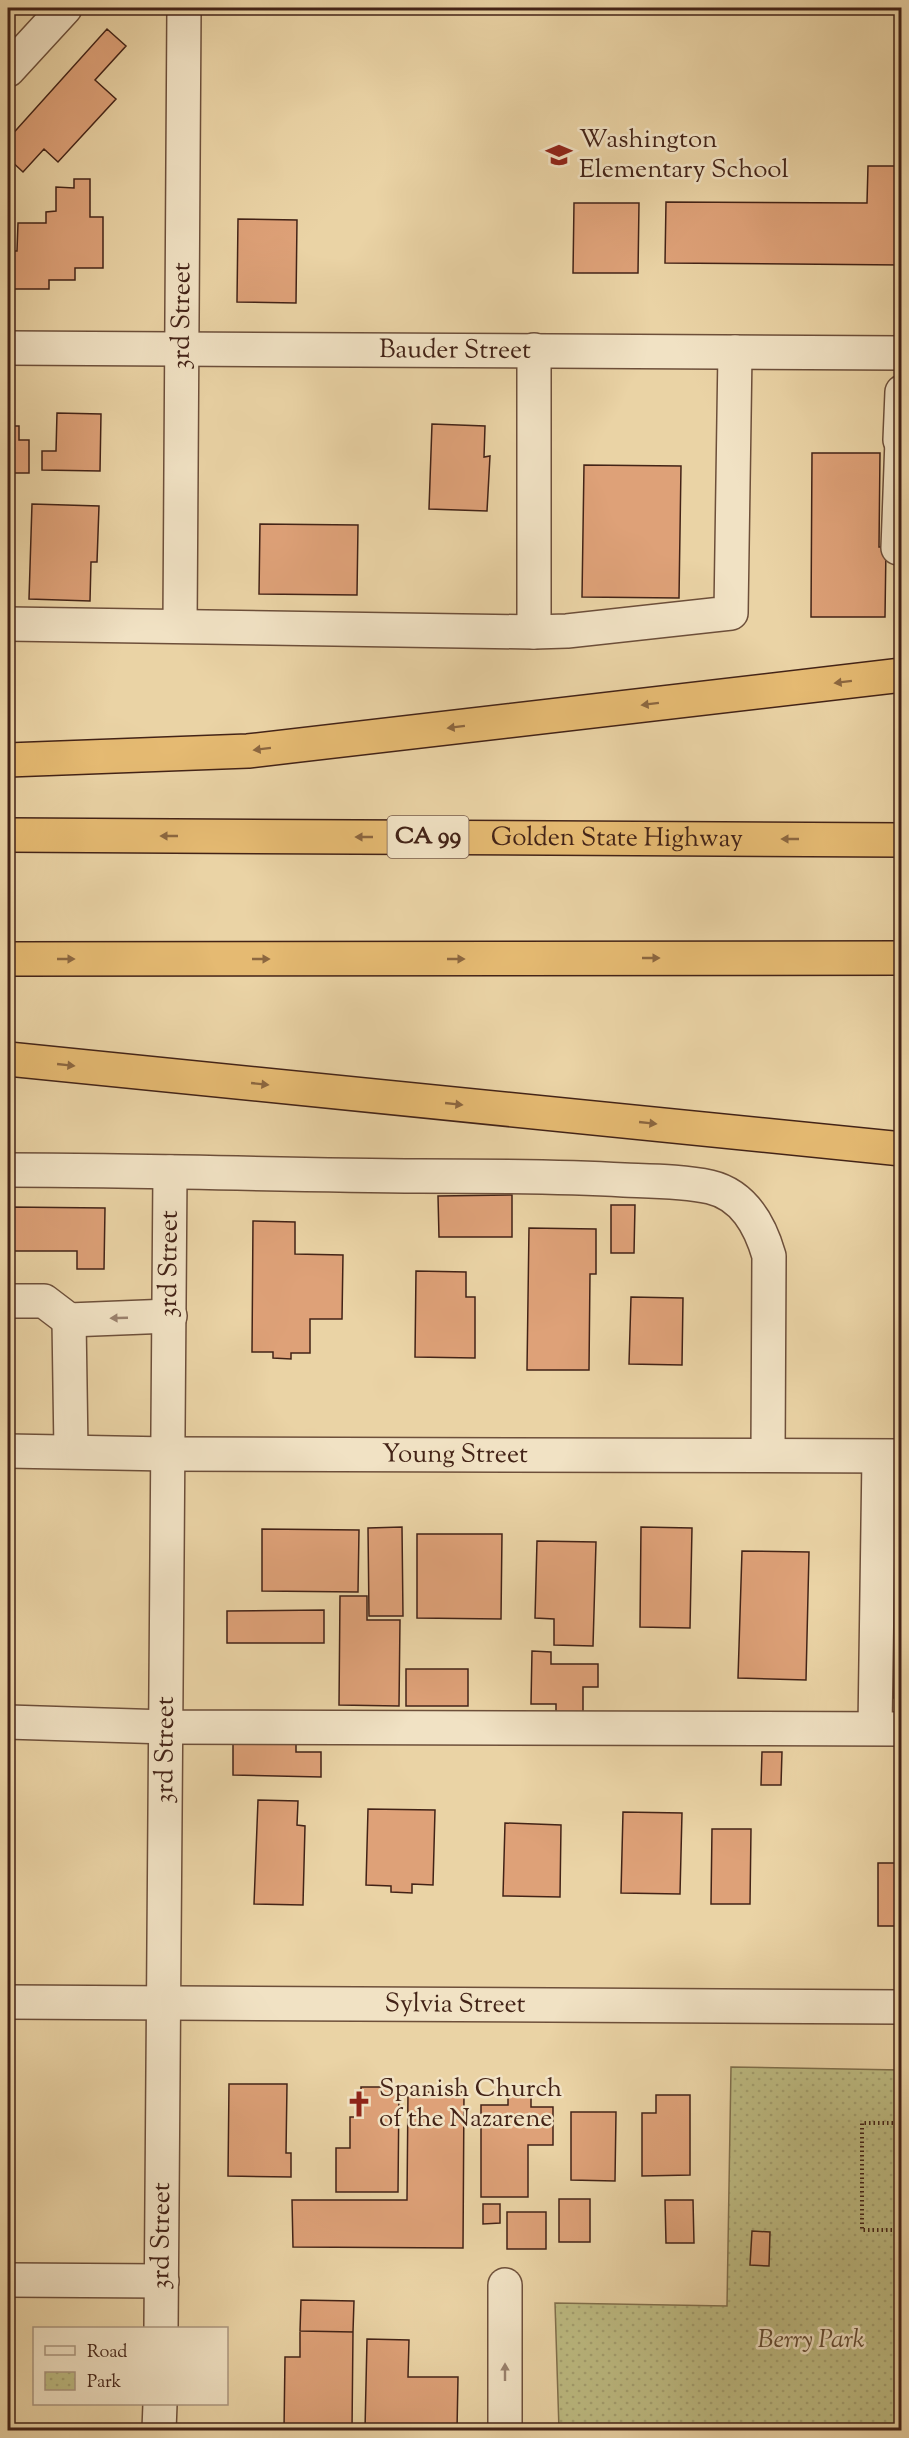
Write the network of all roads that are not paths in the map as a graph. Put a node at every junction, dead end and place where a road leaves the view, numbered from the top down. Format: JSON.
{"nodes":[{"id":1,"x":65,"y":8,"type":"edge"},
{"id":2,"x":184,"y":8,"type":"edge"},
{"id":3,"x":8,"y":70,"type":"edge"},
{"id":4,"x":8,"y":348,"type":"edge"},
{"id":5,"x":180,"y":349,"type":"junction"},
{"id":6,"x":534,"y":350,"type":"junction"},
{"id":7,"x":735,"y":352,"type":"junction"},
{"id":8,"x":902,"y":353,"type":"edge"},
{"id":9,"x":902,"y":392,"type":"edge"},
{"id":10,"x":901,"y":440,"type":"edge"},
{"id":11,"x":902,"y":548,"type":"edge"},
{"id":12,"x":8,"y":624,"type":"edge"},
{"id":13,"x":180,"y":625,"type":"junction"},
{"id":14,"x":534,"y":632,"type":"junction"},
{"id":15,"x":902,"y":675,"type":"edge"},
{"id":16,"x":8,"y":760,"type":"edge"},
{"id":17,"x":8,"y":835,"type":"edge"},
{"id":18,"x":902,"y":840,"type":"edge"},
{"id":19,"x":902,"y":958,"type":"edge"},
{"id":20,"x":8,"y":959,"type":"edge"},
{"id":21,"x":8,"y":1059,"type":"edge"},
{"id":22,"x":902,"y":1149,"type":"edge"},
{"id":23,"x":8,"y":1170,"type":"edge"},
{"id":24,"x":170,"y":1172,"type":"junction"},
{"id":25,"x":8,"y":1301,"type":"edge"},
{"id":26,"x":170,"y":1316,"type":"junction"},
{"id":27,"x":69,"y":1320,"type":"junction"},
{"id":28,"x":8,"y":1451,"type":"edge"},
{"id":29,"x":70,"y":1451,"type":"junction"},
{"id":30,"x":168,"y":1454,"type":"junction"},
{"id":31,"x":768,"y":1455,"type":"junction"},
{"id":32,"x":890,"y":1456,"type":"edge"},
{"id":33,"x":8,"y":1722,"type":"edge"},
{"id":34,"x":167,"y":1726,"type":"junction"},
{"id":35,"x":888,"y":1729,"type":"edge"},
{"id":36,"x":8,"y":2002,"type":"edge"},
{"id":37,"x":164,"y":2003,"type":"junction"},
{"id":38,"x":902,"y":2007,"type":"edge"},
{"id":39,"x":8,"y":2280,"type":"edge"},
{"id":40,"x":162,"y":2281,"type":"junction"},
{"id":41,"x":505,"y":2285,"type":"dead end"},
{"id":42,"x":161,"y":2327,"type":"edge"},
{"id":43,"x":160,"y":2405,"type":"edge"},
{"id":44,"x":159,"y":2430,"type":"edge"},
{"id":45,"x":505,"y":2430,"type":"edge"}],
"edges":[{"from":1,"to":3,"type":"street"},
{"from":2,"to":5,"type":"street","name":"3rd Street"},
{"from":4,"to":5,"type":"street","name":"Bauder Street"},
{"from":5,"to":6,"type":"street","name":"Bauder Street"},
{"from":5,"to":13,"type":"street","name":"3rd Street"},
{"from":6,"to":7,"type":"street","name":"Bauder Street"},
{"from":6,"to":14,"type":"street"},
{"from":7,"to":8,"type":"street","name":"Bauder Street"},
{"from":7,"to":14,"type":"street"},
{"from":9,"to":10,"type":"street"},
{"from":10,"to":11,"type":"street"},
{"from":12,"to":13,"type":"street"},
{"from":13,"to":14,"type":"street"},
{"from":15,"to":16,"type":"highway","one_way":true},
{"from":18,"to":17,"type":"highway","name":"Golden State Highway","number":"CA 99","one_way":true},
{"from":20,"to":19,"type":"highway","one_way":true},
{"from":21,"to":22,"type":"highway","one_way":true},
{"from":23,"to":24,"type":"street"},
{"from":24,"to":26,"type":"street","name":"3rd Street"},
{"from":24,"to":31,"type":"street"},
{"from":25,"to":27,"type":"street"},
{"from":26,"to":27,"type":"street","one_way":true},
{"from":26,"to":30,"type":"street","name":"3rd Street"},
{"from":27,"to":29,"type":"street"},
{"from":28,"to":29,"type":"street","name":"Young Street"},
{"from":29,"to":30,"type":"street","name":"Young Street"},
{"from":30,"to":31,"type":"street","name":"Young Street"},
{"from":30,"to":34,"type":"street","name":"3rd Street"},
{"from":31,"to":32,"type":"street","name":"Young Street"},
{"from":32,"to":35,"type":"street"},
{"from":33,"to":34,"type":"street"},
{"from":34,"to":35,"type":"street"},
{"from":34,"to":37,"type":"street","name":"3rd Street"},
{"from":36,"to":37,"type":"street","name":"Sylvia Street"},
{"from":37,"to":38,"type":"street","name":"Sylvia Street"},
{"from":37,"to":40,"type":"street","name":"3rd Street"},
{"from":39,"to":40,"type":"street"},
{"from":40,"to":42,"type":"street","name":"3rd Street"},
{"from":45,"to":41,"type":"street","one_way":true},
{"from":43,"to":44,"type":"street"}]}
